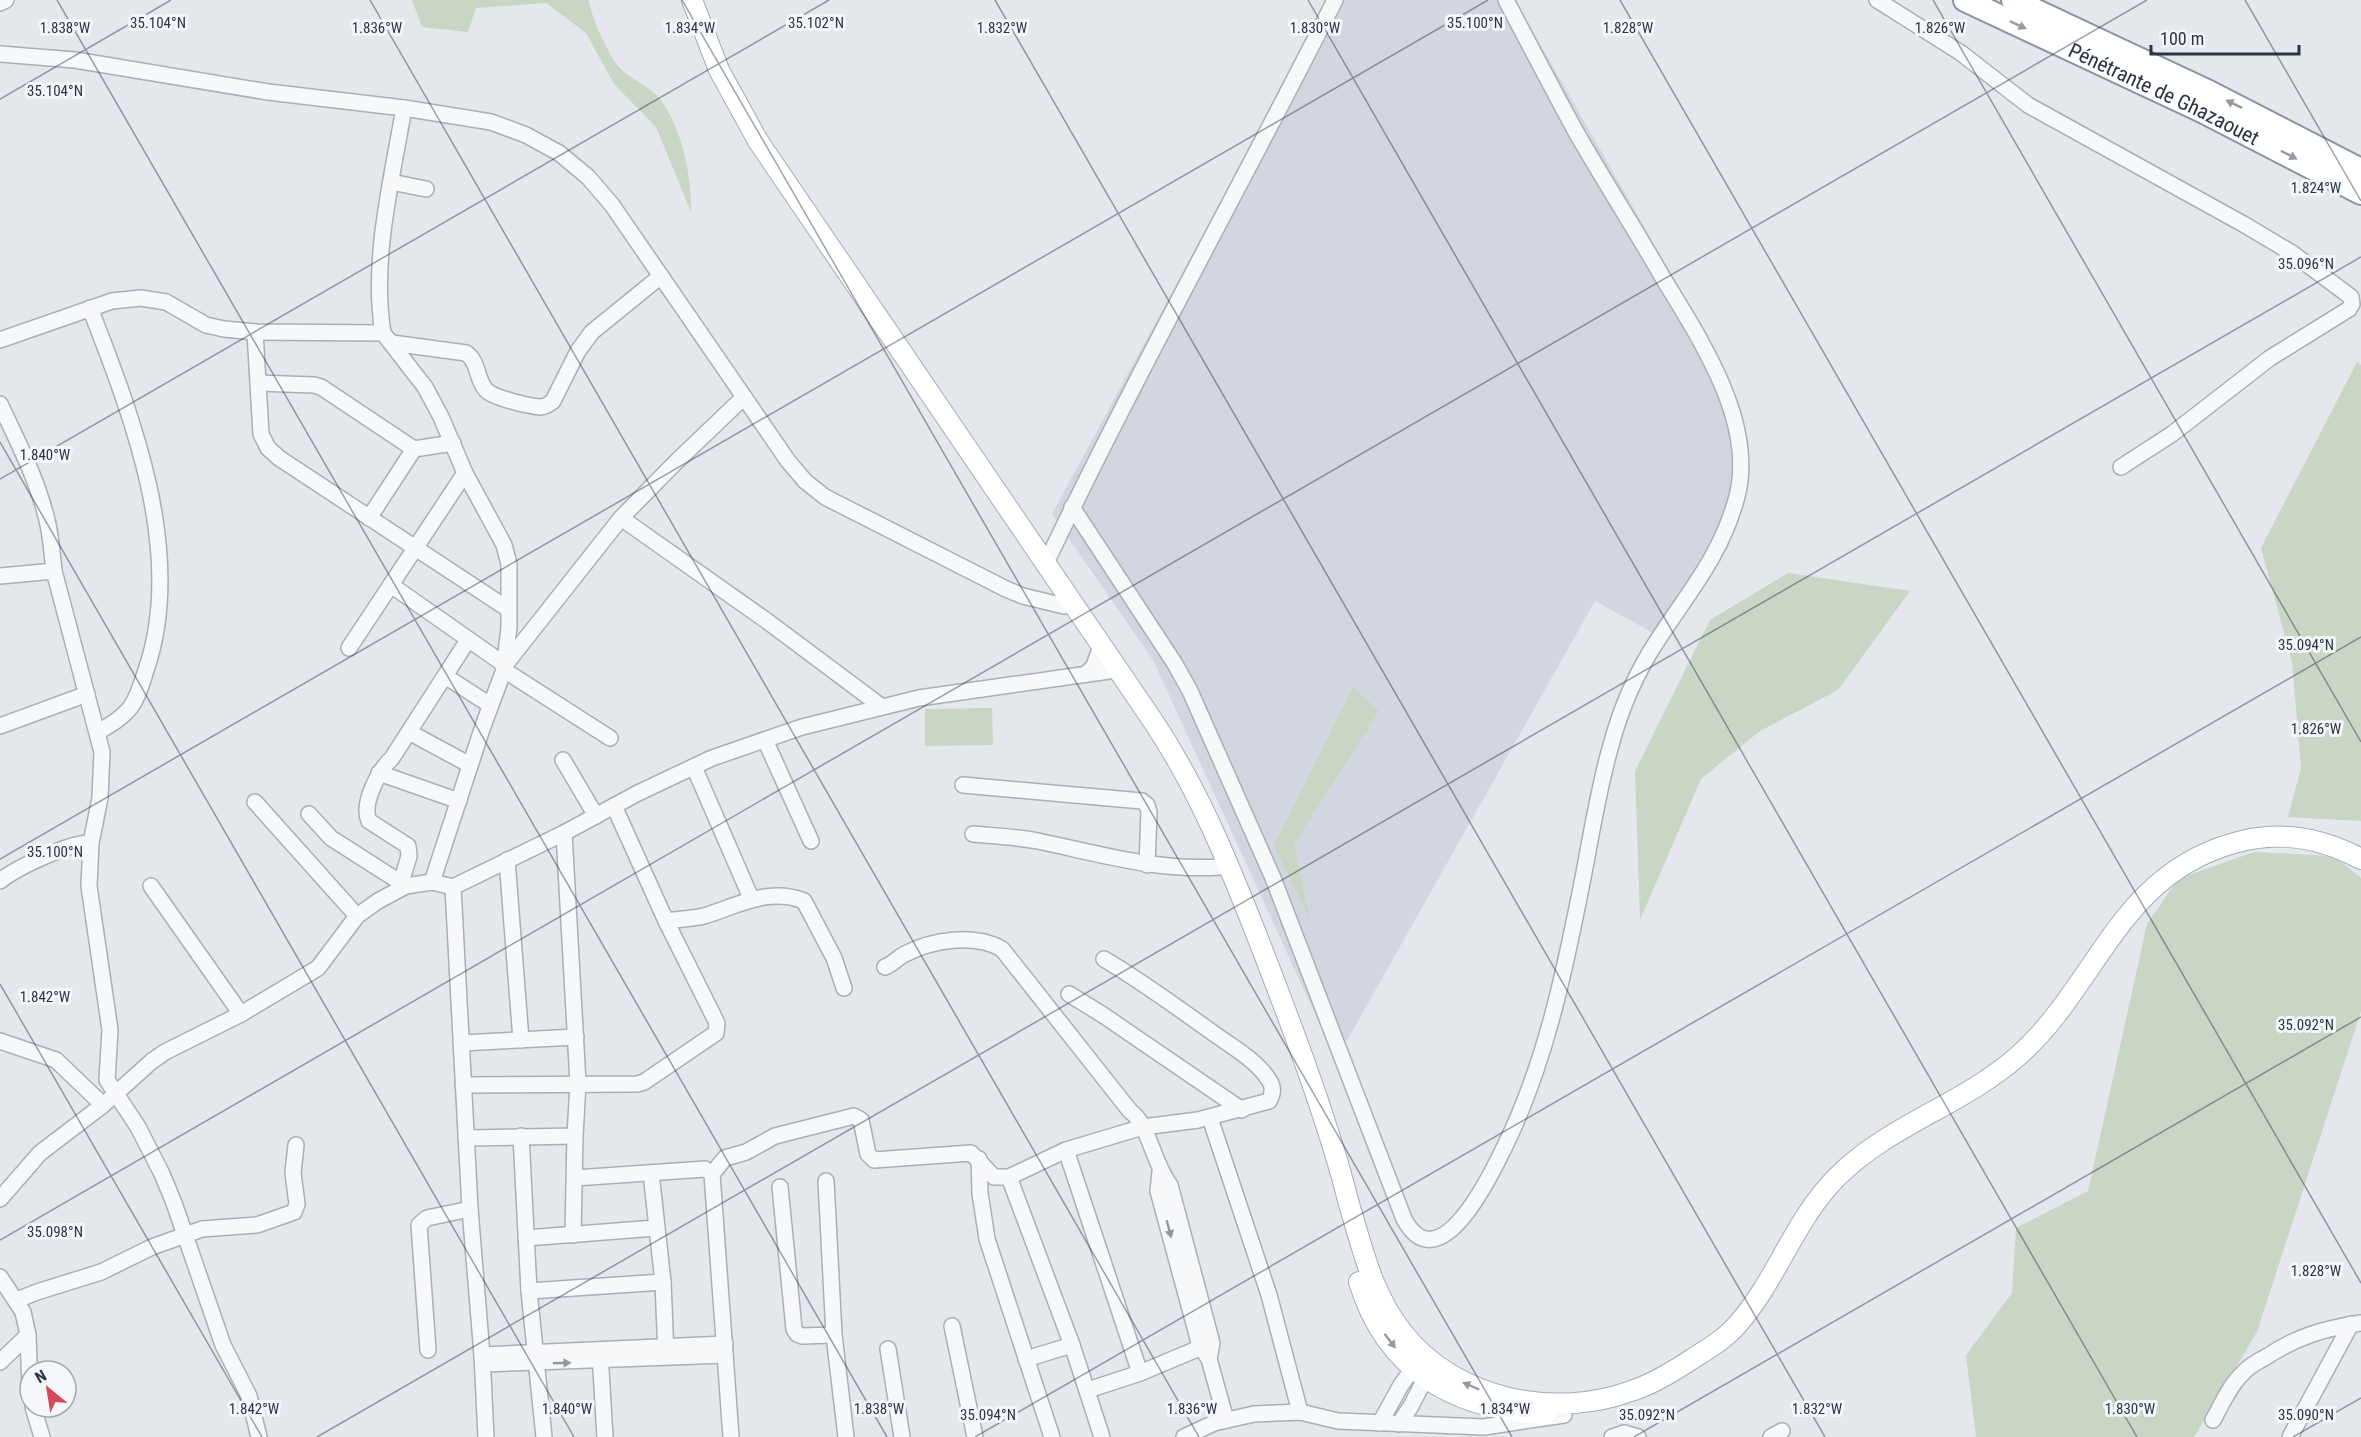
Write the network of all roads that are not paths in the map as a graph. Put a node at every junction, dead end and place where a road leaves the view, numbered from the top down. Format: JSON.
{"nodes":[{"id":1,"x":6,"y":0,"type":"edge"},
{"id":2,"x":682,"y":0,"type":"edge"},
{"id":3,"x":692,"y":0,"type":"edge"},
{"id":4,"x":1335,"y":0,"type":"edge"},
{"id":5,"x":1506,"y":0,"type":"edge"},
{"id":6,"x":1877,"y":0,"type":"edge"},
{"id":7,"x":1965,"y":0,"type":"edge"},
{"id":8,"x":2013,"y":0,"type":"edge"},
{"id":9,"x":0,"y":3,"type":"edge"},
{"id":10,"x":0,"y":54,"type":"edge"},
{"id":11,"x":404,"y":108,"type":"junction"},
{"id":12,"x":2361,"y":170,"type":"edge"},
{"id":13,"x":391,"y":182,"type":"junction"},
{"id":14,"x":426,"y":189,"type":"dead end"},
{"id":15,"x":2361,"y":193,"type":"edge"},
{"id":16,"x":661,"y":276,"type":"junction"},
{"id":17,"x":2356,"y":302,"type":"edge"},
{"id":18,"x":90,"y":308,"type":"junction"},
{"id":19,"x":255,"y":332,"type":"junction"},
{"id":20,"x":387,"y":338,"type":"junction"},
{"id":21,"x":0,"y":340,"type":"edge"},
{"id":22,"x":258,"y":383,"type":"junction"},
{"id":23,"x":744,"y":397,"type":"junction"},
{"id":24,"x":0,"y":404,"type":"edge"},
{"id":25,"x":453,"y":443,"type":"junction"},
{"id":26,"x":414,"y":449,"type":"junction"},
{"id":27,"x":2121,"y":467,"type":"dead end"},
{"id":28,"x":465,"y":473,"type":"junction"},
{"id":29,"x":1072,"y":507,"type":"junction"},
{"id":30,"x":369,"y":518,"type":"junction"},
{"id":31,"x":621,"y":518,"type":"junction"},
{"id":32,"x":414,"y":548,"type":"junction"},
{"id":33,"x":1046,"y":562,"type":"junction"},
{"id":34,"x":54,"y":571,"type":"junction"},
{"id":35,"x":0,"y":576,"type":"edge"},
{"id":36,"x":391,"y":585,"type":"junction"},
{"id":37,"x":1064,"y":606,"type":"junction"},
{"id":38,"x":508,"y":609,"type":"junction"},
{"id":39,"x":468,"y":640,"type":"junction"},
{"id":40,"x":350,"y":648,"type":"dead end"},
{"id":41,"x":1098,"y":654,"type":"junction"},
{"id":42,"x":505,"y":667,"type":"junction"},
{"id":43,"x":1109,"y":671,"type":"junction"},
{"id":44,"x":1086,"y":674,"type":"junction"},
{"id":45,"x":446,"y":676,"type":"junction"},
{"id":46,"x":87,"y":694,"type":"junction"},
{"id":47,"x":490,"y":705,"type":"junction"},
{"id":48,"x":882,"y":707,"type":"junction"},
{"id":49,"x":0,"y":726,"type":"edge"},
{"id":50,"x":98,"y":732,"type":"junction"},
{"id":51,"x":409,"y":732,"type":"junction"},
{"id":52,"x":610,"y":738,"type":"dead end"},
{"id":53,"x":765,"y":740,"type":"junction"},
{"id":54,"x":563,"y":760,"type":"dead end"},
{"id":55,"x":470,"y":765,"type":"junction"},
{"id":56,"x":694,"y":767,"type":"junction"},
{"id":57,"x":379,"y":773,"type":"junction"},
{"id":58,"x":963,"y":785,"type":"dead end"},
{"id":59,"x":459,"y":801,"type":"junction"},
{"id":60,"x":255,"y":802,"type":"dead end"},
{"id":61,"x":614,"y":806,"type":"junction"},
{"id":62,"x":309,"y":814,"type":"dead end"},
{"id":63,"x":596,"y":816,"type":"junction"},
{"id":64,"x":564,"y":833,"type":"junction"},
{"id":65,"x":973,"y":834,"type":"dead end"},
{"id":66,"x":811,"y":841,"type":"dead end"},
{"id":67,"x":91,"y":843,"type":"junction"},
{"id":68,"x":2361,"y":859,"type":"edge"},
{"id":69,"x":507,"y":860,"type":"junction"},
{"id":70,"x":1147,"y":865,"type":"junction"},
{"id":71,"x":1220,"y":867,"type":"junction"},
{"id":72,"x":0,"y":881,"type":"edge"},
{"id":73,"x":440,"y":881,"type":"junction"},
{"id":74,"x":404,"y":884,"type":"junction"},
{"id":75,"x":151,"y":886,"type":"dead end"},
{"id":76,"x":751,"y":898,"type":"junction"},
{"id":77,"x":357,"y":916,"type":"junction"},
{"id":78,"x":666,"y":921,"type":"junction"},
{"id":79,"x":1104,"y":959,"type":"dead end"},
{"id":80,"x":885,"y":967,"type":"dead end"},
{"id":81,"x":844,"y":988,"type":"dead end"},
{"id":82,"x":1069,"y":994,"type":"dead end"},
{"id":83,"x":241,"y":1014,"type":"junction"},
{"id":84,"x":576,"y":1037,"type":"junction"},
{"id":85,"x":521,"y":1040,"type":"junction"},
{"id":86,"x":0,"y":1041,"type":"edge"},
{"id":87,"x":461,"y":1043,"type":"junction"},
{"id":88,"x":578,"y":1083,"type":"junction"},
{"id":89,"x":463,"y":1085,"type":"junction"},
{"id":90,"x":116,"y":1093,"type":"junction"},
{"id":91,"x":103,"y":1105,"type":"junction"},
{"id":92,"x":1242,"y":1110,"type":"junction"},
{"id":93,"x":1210,"y":1118,"type":"junction"},
{"id":94,"x":1143,"y":1127,"type":"junction"},
{"id":95,"x":521,"y":1136,"type":"junction"},
{"id":96,"x":574,"y":1136,"type":"junction"},
{"id":97,"x":466,"y":1138,"type":"junction"},
{"id":98,"x":296,"y":1145,"type":"dead end"},
{"id":99,"x":1066,"y":1150,"type":"junction"},
{"id":100,"x":979,"y":1159,"type":"junction"},
{"id":101,"x":651,"y":1173,"type":"junction"},
{"id":102,"x":712,"y":1174,"type":"junction"},
{"id":103,"x":1009,"y":1177,"type":"junction"},
{"id":104,"x":575,"y":1178,"type":"junction"},
{"id":105,"x":826,"y":1181,"type":"dead end"},
{"id":106,"x":780,"y":1187,"type":"dead end"},
{"id":107,"x":0,"y":1199,"type":"edge"},
{"id":108,"x":470,"y":1209,"type":"junction"},
{"id":109,"x":656,"y":1228,"type":"junction"},
{"id":110,"x":184,"y":1235,"type":"junction"},
{"id":111,"x":573,"y":1235,"type":"junction"},
{"id":112,"x":526,"y":1238,"type":"junction"},
{"id":113,"x":0,"y":1277,"type":"edge"},
{"id":114,"x":663,"y":1282,"type":"junction"},
{"id":115,"x":529,"y":1291,"type":"junction"},
{"id":116,"x":17,"y":1300,"type":"junction"},
{"id":117,"x":2356,"y":1324,"type":"edge"},
{"id":118,"x":952,"y":1326,"type":"dead end"},
{"id":119,"x":28,"y":1335,"type":"junction"},
{"id":120,"x":834,"y":1335,"type":"junction"},
{"id":121,"x":1722,"y":1339,"type":"junction"},
{"id":122,"x":1072,"y":1345,"type":"junction"},
{"id":123,"x":1206,"y":1345,"type":"junction"},
{"id":124,"x":888,"y":1348,"type":"dead end"},
{"id":125,"x":725,"y":1349,"type":"junction"},
{"id":126,"x":428,"y":1350,"type":"dead end"},
{"id":127,"x":666,"y":1353,"type":"junction"},
{"id":128,"x":600,"y":1355,"type":"junction"},
{"id":129,"x":536,"y":1358,"type":"junction"},
{"id":130,"x":29,"y":1359,"type":"edge"},
{"id":131,"x":1026,"y":1359,"type":"junction"},
{"id":132,"x":482,"y":1360,"type":"junction"},
{"id":133,"x":0,"y":1362,"type":"edge"},
{"id":134,"x":1423,"y":1366,"type":"junction"},
{"id":135,"x":1140,"y":1373,"type":"junction"},
{"id":136,"x":1088,"y":1390,"type":"junction"},
{"id":137,"x":1300,"y":1412,"type":"junction"},
{"id":138,"x":1564,"y":1415,"type":"junction"},
{"id":139,"x":37,"y":1419,"type":"edge"},
{"id":140,"x":1226,"y":1420,"type":"junction"},
{"id":141,"x":2213,"y":1420,"type":"dead end"},
{"id":142,"x":1380,"y":1423,"type":"junction"},
{"id":143,"x":1399,"y":1424,"type":"junction"},
{"id":144,"x":1481,"y":1432,"type":"edge"},
{"id":145,"x":1190,"y":1436,"type":"edge"},
{"id":146,"x":42,"y":1437,"type":"edge"},
{"id":147,"x":259,"y":1437,"type":"edge"},
{"id":148,"x":486,"y":1437,"type":"edge"},
{"id":149,"x":544,"y":1437,"type":"edge"},
{"id":150,"x":605,"y":1437,"type":"edge"},
{"id":151,"x":731,"y":1437,"type":"edge"},
{"id":152,"x":846,"y":1437,"type":"edge"},
{"id":153,"x":902,"y":1437,"type":"edge"},
{"id":154,"x":975,"y":1437,"type":"edge"},
{"id":155,"x":1052,"y":1437,"type":"edge"},
{"id":156,"x":1102,"y":1437,"type":"edge"},
{"id":157,"x":1612,"y":1437,"type":"edge"},
{"id":158,"x":1638,"y":1437,"type":"edge"},
{"id":159,"x":2290,"y":1437,"type":"edge"}],
"edges":[{"from":1,"to":9,"type":"street"},
{"from":2,"to":37,"type":"main road"},
{"from":3,"to":33,"type":"main road"},
{"from":4,"to":29,"type":"street"},
{"from":5,"to":29,"type":"street"},
{"from":6,"to":17,"type":"street"},
{"from":7,"to":15,"type":"highway","name":"Pénétrante de Ghazaouet","one_way":true},
{"from":12,"to":8,"type":"highway","name":"Pénétrante de Ghazaouet","one_way":true},
{"from":10,"to":11,"type":"street"},
{"from":11,"to":13,"type":"street"},
{"from":11,"to":16,"type":"street"},
{"from":13,"to":14,"type":"street"},
{"from":13,"to":20,"type":"street"},
{"from":16,"to":20,"type":"street"},
{"from":16,"to":23,"type":"street"},
{"from":17,"to":27,"type":"street"},
{"from":18,"to":19,"type":"street"},
{"from":18,"to":21,"type":"street"},
{"from":18,"to":50,"type":"street"},
{"from":19,"to":20,"type":"street"},
{"from":19,"to":22,"type":"street"},
{"from":20,"to":25,"type":"street"},
{"from":22,"to":26,"type":"street"},
{"from":22,"to":30,"type":"street"},
{"from":23,"to":31,"type":"street"},
{"from":23,"to":37,"type":"street"},
{"from":24,"to":34,"type":"street"},
{"from":25,"to":26,"type":"street"},
{"from":25,"to":28,"type":"street"},
{"from":26,"to":30,"type":"street"},
{"from":28,"to":32,"type":"street"},
{"from":28,"to":38,"type":"street"},
{"from":29,"to":33,"type":"street"},
{"from":30,"to":32,"type":"street"},
{"from":31,"to":42,"type":"street"},
{"from":31,"to":48,"type":"street"},
{"from":32,"to":36,"type":"street"},
{"from":32,"to":38,"type":"street"},
{"from":33,"to":134,"type":"main road"},
{"from":34,"to":35,"type":"street"},
{"from":34,"to":46,"type":"street"},
{"from":36,"to":39,"type":"street"},
{"from":36,"to":40,"type":"street"},
{"from":37,"to":41,"type":"main road"},
{"from":38,"to":42,"type":"street"},
{"from":39,"to":42,"type":"street"},
{"from":39,"to":45,"type":"street"},
{"from":41,"to":43,"type":"main road"},
{"from":41,"to":44,"type":"street"},
{"from":42,"to":47,"type":"street"},
{"from":42,"to":52,"type":"street"},
{"from":43,"to":44,"type":"street"},
{"from":43,"to":71,"type":"main road"},
{"from":44,"to":48,"type":"street"},
{"from":45,"to":47,"type":"street"},
{"from":45,"to":51,"type":"street"},
{"from":46,"to":49,"type":"street"},
{"from":46,"to":50,"type":"street"},
{"from":47,"to":55,"type":"street"},
{"from":48,"to":53,"type":"street"},
{"from":50,"to":67,"type":"street"},
{"from":51,"to":55,"type":"street"},
{"from":51,"to":57,"type":"street"},
{"from":53,"to":56,"type":"street"},
{"from":53,"to":66,"type":"street"},
{"from":54,"to":63,"type":"street"},
{"from":55,"to":59,"type":"street"},
{"from":56,"to":61,"type":"street"},
{"from":56,"to":76,"type":"street"},
{"from":57,"to":59,"type":"street"},
{"from":57,"to":74,"type":"street"},
{"from":58,"to":70,"type":"street"},
{"from":59,"to":73,"type":"street"},
{"from":60,"to":77,"type":"street"},
{"from":61,"to":63,"type":"street"},
{"from":61,"to":78,"type":"street"},
{"from":62,"to":74,"type":"street"},
{"from":63,"to":64,"type":"street"},
{"from":64,"to":69,"type":"street"},
{"from":64,"to":84,"type":"street"},
{"from":65,"to":70,"type":"street"},
{"from":67,"to":72,"type":"street"},
{"from":67,"to":90,"type":"street"},
{"from":68,"to":121,"type":"main road"},
{"from":69,"to":73,"type":"street"},
{"from":69,"to":85,"type":"street"},
{"from":70,"to":71,"type":"street"},
{"from":71,"to":134,"type":"main road","one_way":true},
{"from":73,"to":74,"type":"street"},
{"from":73,"to":87,"type":"street"},
{"from":74,"to":77,"type":"street"},
{"from":75,"to":83,"type":"street"},
{"from":76,"to":78,"type":"street"},
{"from":76,"to":81,"type":"street"},
{"from":77,"to":83,"type":"street"},
{"from":78,"to":88,"type":"street"},
{"from":79,"to":92,"type":"street"},
{"from":80,"to":94,"type":"street"},
{"from":82,"to":92,"type":"street"},
{"from":83,"to":90,"type":"street"},
{"from":84,"to":85,"type":"street"},
{"from":84,"to":88,"type":"street"},
{"from":85,"to":87,"type":"street"},
{"from":86,"to":91,"type":"street"},
{"from":87,"to":89,"type":"street"},
{"from":88,"to":89,"type":"street"},
{"from":88,"to":96,"type":"street"},
{"from":89,"to":97,"type":"street"},
{"from":90,"to":91,"type":"street"},
{"from":90,"to":110,"type":"street"},
{"from":91,"to":107,"type":"street"},
{"from":92,"to":93,"type":"street"},
{"from":93,"to":94,"type":"street"},
{"from":93,"to":137,"type":"street"},
{"from":94,"to":99,"type":"street"},
{"from":94,"to":123,"type":"street"},
{"from":95,"to":96,"type":"street"},
{"from":95,"to":97,"type":"street"},
{"from":95,"to":112,"type":"street"},
{"from":96,"to":104,"type":"street"},
{"from":97,"to":108,"type":"street"},
{"from":98,"to":110,"type":"street"},
{"from":99,"to":103,"type":"street"},
{"from":99,"to":135,"type":"street"},
{"from":100,"to":102,"type":"street"},
{"from":100,"to":103,"type":"street"},
{"from":100,"to":131,"type":"street"},
{"from":101,"to":102,"type":"street"},
{"from":101,"to":104,"type":"street"},
{"from":101,"to":109,"type":"street"},
{"from":102,"to":125,"type":"street"},
{"from":103,"to":122,"type":"street"},
{"from":104,"to":111,"type":"street"},
{"from":105,"to":120,"type":"street"},
{"from":106,"to":120,"type":"street"},
{"from":108,"to":126,"type":"street"},
{"from":108,"to":132,"type":"street"},
{"from":109,"to":111,"type":"street"},
{"from":109,"to":114,"type":"street"},
{"from":110,"to":116,"type":"street"},
{"from":110,"to":147,"type":"street"},
{"from":111,"to":112,"type":"street"},
{"from":112,"to":115,"type":"street"},
{"from":113,"to":116,"type":"street"},
{"from":114,"to":115,"type":"street"},
{"from":114,"to":127,"type":"street"},
{"from":115,"to":129,"type":"street"},
{"from":116,"to":119,"type":"street"},
{"from":117,"to":141,"type":"street"},
{"from":117,"to":159,"type":"street"},
{"from":118,"to":154,"type":"street"},
{"from":119,"to":130,"type":"street"},
{"from":119,"to":133,"type":"street"},
{"from":120,"to":152,"type":"street"},
{"from":121,"to":134,"type":"main road","one_way":true},
{"from":121,"to":138,"type":"main road"},
{"from":122,"to":131,"type":"street"},
{"from":122,"to":136,"type":"street"},
{"from":123,"to":135,"type":"street"},
{"from":123,"to":140,"type":"street"},
{"from":124,"to":153,"type":"street"},
{"from":125,"to":127,"type":"street"},
{"from":125,"to":151,"type":"street"},
{"from":127,"to":128,"type":"street"},
{"from":128,"to":129,"type":"street"},
{"from":128,"to":150,"type":"street"},
{"from":129,"to":132,"type":"street"},
{"from":129,"to":149,"type":"street"},
{"from":131,"to":155,"type":"street"},
{"from":132,"to":148,"type":"street"},
{"from":134,"to":138,"type":"main road"},
{"from":134,"to":142,"type":"street"},
{"from":134,"to":143,"type":"street"},
{"from":135,"to":136,"type":"street"},
{"from":136,"to":156,"type":"street"},
{"from":137,"to":140,"type":"street"},
{"from":137,"to":142,"type":"street"},
{"from":138,"to":144,"type":"street"},
{"from":139,"to":146,"type":"street"},
{"from":140,"to":145,"type":"street"},
{"from":142,"to":143,"type":"street"},
{"from":143,"to":144,"type":"street"},
{"from":157,"to":158,"type":"street"}]}
